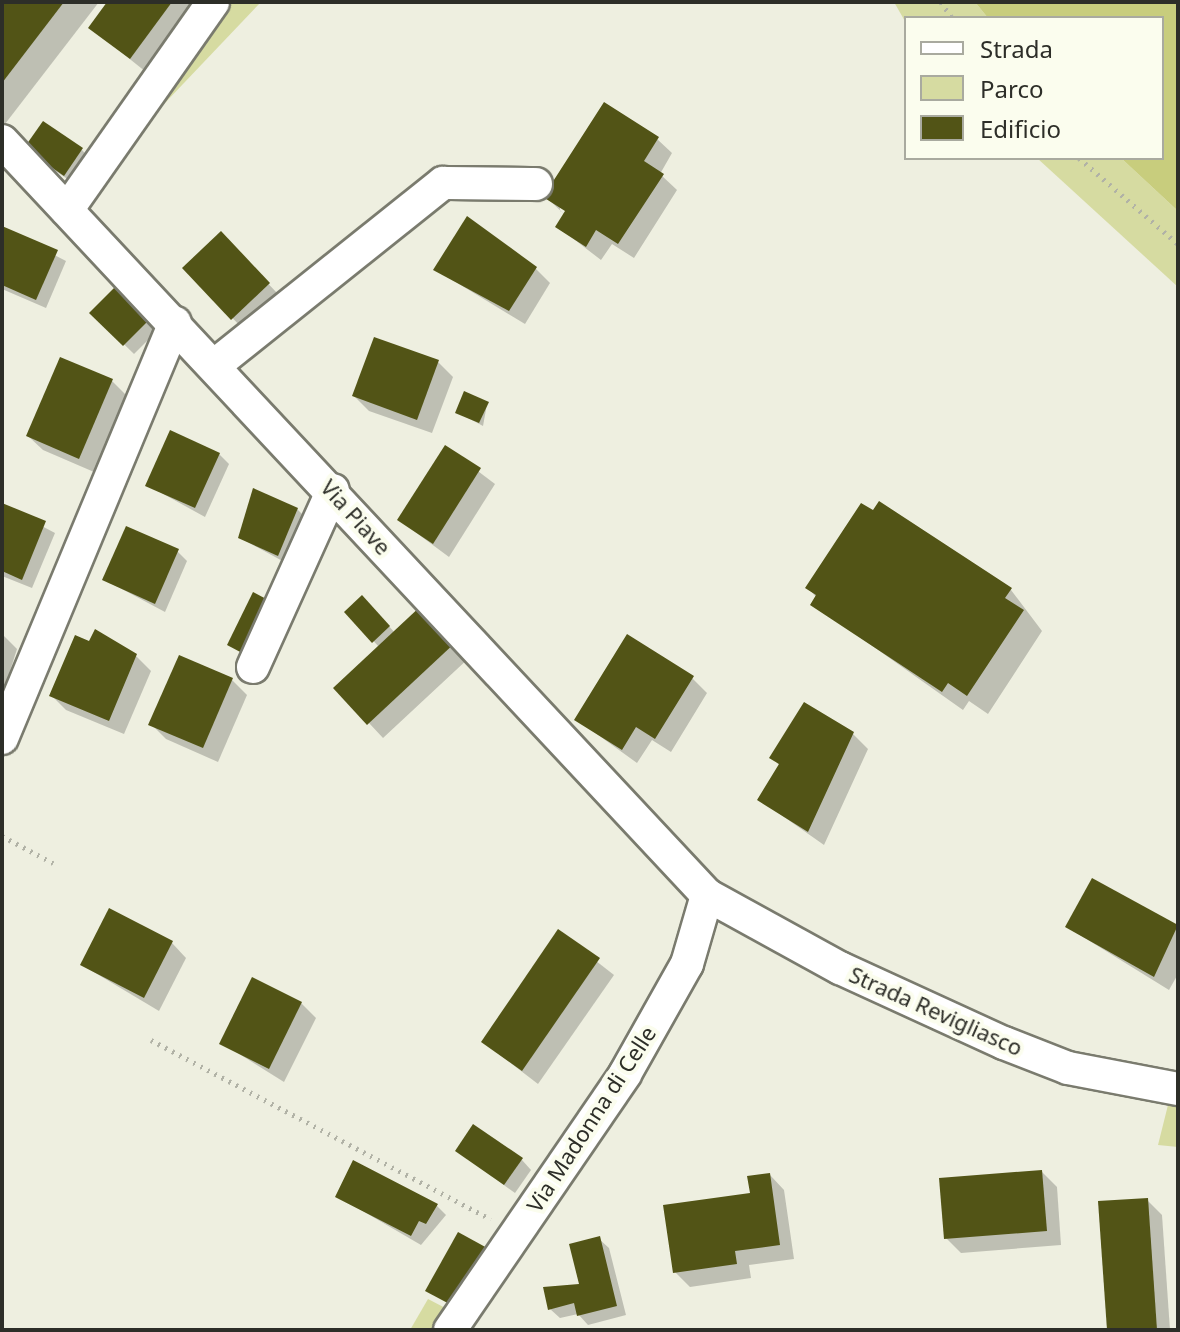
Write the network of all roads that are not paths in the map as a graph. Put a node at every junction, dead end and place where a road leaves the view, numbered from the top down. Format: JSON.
{"nodes":[{"id":1,"x":213,"y":2,"type":"edge"},
{"id":2,"x":2,"y":141,"type":"edge"},
{"id":3,"x":536,"y":184,"type":"dead end"},
{"id":4,"x":67,"y":210,"type":"junction"},
{"id":5,"x":175,"y":323,"type":"junction"},
{"id":6,"x":215,"y":365,"type":"junction"},
{"id":7,"x":333,"y":490,"type":"junction"},
{"id":8,"x":253,"y":667,"type":"dead end"},
{"id":9,"x":2,"y":738,"type":"edge"},
{"id":10,"x":707,"y":895,"type":"junction"},
{"id":11,"x":1178,"y":1089,"type":"edge"},
{"id":12,"x":450,"y":1330,"type":"edge"}],
"edges":[{"from":1,"to":4,"type":"street"},
{"from":2,"to":4,"type":"street","name":"Via Piave"},
{"from":3,"to":6,"type":"street"},
{"from":4,"to":5,"type":"street","name":"Via Piave"},
{"from":5,"to":6,"type":"street","name":"Via Piave"},
{"from":5,"to":9,"type":"street"},
{"from":6,"to":7,"type":"street","name":"Via Piave"},
{"from":7,"to":8,"type":"street"},
{"from":7,"to":10,"type":"street","name":"Via Piave"},
{"from":10,"to":11,"type":"street","name":"Strada Revigliasco"},
{"from":10,"to":12,"type":"street","name":"Via Madonna di Celle"}]}
